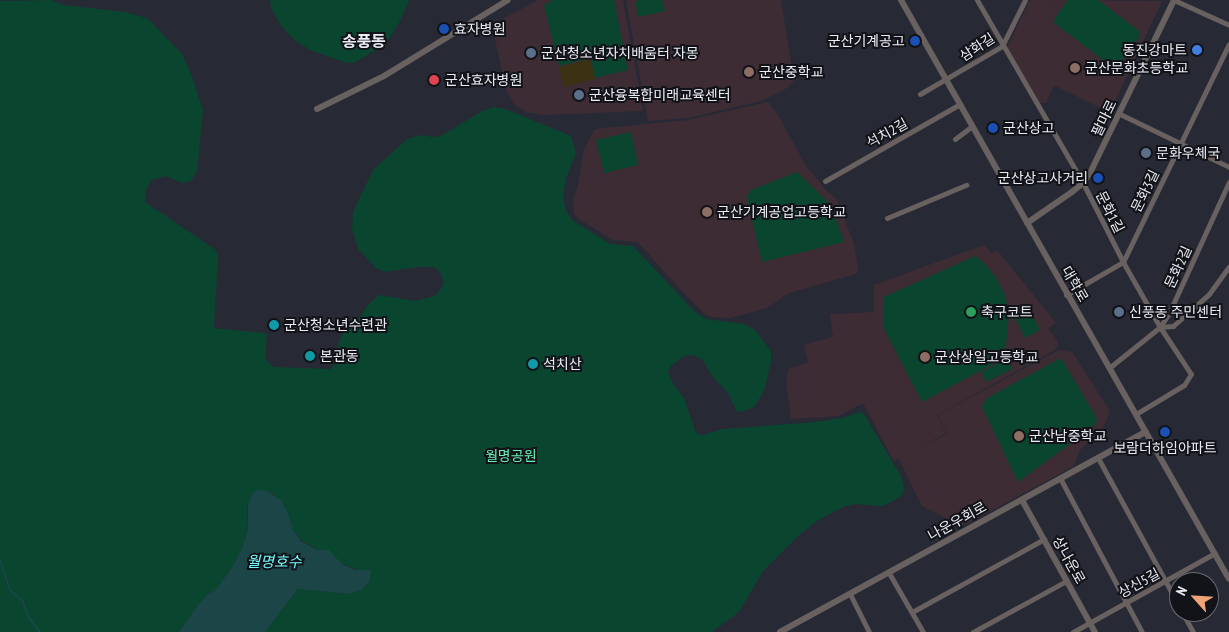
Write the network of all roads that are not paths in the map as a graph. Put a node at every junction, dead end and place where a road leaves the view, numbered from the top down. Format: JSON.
{"nodes":[{"id":1,"x":508,"y":0,"type":"edge"},
{"id":2,"x":901,"y":0,"type":"edge"},
{"id":3,"x":976,"y":0,"type":"edge"},
{"id":4,"x":1025,"y":0,"type":"edge"},
{"id":5,"x":1174,"y":0,"type":"edge"},
{"id":6,"x":1229,"y":25,"type":"edge"},
{"id":7,"x":1229,"y":44,"type":"edge"},
{"id":8,"x":1002,"y":46,"type":"junction"},
{"id":9,"x":946,"y":79,"type":"junction"},
{"id":10,"x":920,"y":94,"type":"dead end"},
{"id":11,"x":960,"y":104,"type":"junction"},
{"id":12,"x":317,"y":109,"type":"dead end"},
{"id":13,"x":1120,"y":114,"type":"junction"},
{"id":14,"x":972,"y":126,"type":"junction"},
{"id":15,"x":955,"y":139,"type":"dead end"},
{"id":16,"x":1180,"y":143,"type":"junction"},
{"id":17,"x":1229,"y":167,"type":"edge"},
{"id":18,"x":825,"y":181,"type":"dead end"},
{"id":19,"x":1229,"y":182,"type":"edge"},
{"id":20,"x":1083,"y":184,"type":"junction"},
{"id":21,"x":966,"y":185,"type":"dead end"},
{"id":22,"x":887,"y":218,"type":"dead end"},
{"id":23,"x":1027,"y":224,"type":"junction"},
{"id":24,"x":1123,"y":262,"type":"junction"},
{"id":25,"x":1229,"y":266,"type":"edge"},
{"id":26,"x":1066,"y":295,"type":"junction"},
{"id":27,"x":1160,"y":327,"type":"junction"},
{"id":28,"x":1109,"y":368,"type":"junction"},
{"id":29,"x":1136,"y":414,"type":"junction"},
{"id":30,"x":1146,"y":432,"type":"junction"},
{"id":31,"x":1098,"y":458,"type":"junction"},
{"id":32,"x":1060,"y":478,"type":"junction"},
{"id":33,"x":1022,"y":500,"type":"junction"},
{"id":34,"x":1044,"y":539,"type":"junction"},
{"id":35,"x":1215,"y":554,"type":"junction"},
{"id":36,"x":889,"y":573,"type":"junction"},
{"id":37,"x":1229,"y":578,"type":"edge"},
{"id":38,"x":1066,"y":581,"type":"junction"},
{"id":39,"x":1166,"y":581,"type":"junction"},
{"id":40,"x":1169,"y":587,"type":"edge"},
{"id":41,"x":850,"y":594,"type":"junction"},
{"id":42,"x":1126,"y":603,"type":"junction"},
{"id":43,"x":912,"y":612,"type":"junction"},
{"id":44,"x":1089,"y":622,"type":"junction"},
{"id":45,"x":780,"y":632,"type":"edge"},
{"id":46,"x":869,"y":632,"type":"edge"},
{"id":47,"x":923,"y":632,"type":"edge"},
{"id":48,"x":973,"y":632,"type":"edge"},
{"id":49,"x":1073,"y":632,"type":"edge"},
{"id":50,"x":1094,"y":632,"type":"edge"},
{"id":51,"x":1142,"y":632,"type":"edge"}],
"edges":[{"from":1,"to":12,"type":"street"},
{"from":2,"to":9,"type":"street","name":"대학로"},
{"from":3,"to":8,"type":"street","name":"문화1길"},
{"from":4,"to":8,"type":"street","name":"삼화길"},
{"from":5,"to":6,"type":"street"},
{"from":5,"to":13,"type":"street","name":"팔마로"},
{"from":7,"to":16,"type":"street","name":"문화3길"},
{"from":8,"to":9,"type":"street","name":"삼화길"},
{"from":8,"to":20,"type":"street","name":"문화1길"},
{"from":9,"to":10,"type":"street","name":"삼화길"},
{"from":9,"to":11,"type":"street","name":"대학로"},
{"from":11,"to":14,"type":"street","name":"대학로"},
{"from":11,"to":18,"type":"street","name":"석치2길"},
{"from":13,"to":16,"type":"street"},
{"from":13,"to":20,"type":"street","name":"팔마로"},
{"from":14,"to":15,"type":"street"},
{"from":14,"to":23,"type":"street","name":"대학로"},
{"from":16,"to":17,"type":"street"},
{"from":16,"to":24,"type":"street","name":"문화3길"},
{"from":19,"to":27,"type":"street","name":"문화2길"},
{"from":20,"to":23,"type":"street","name":"팔마로"},
{"from":20,"to":24,"type":"street","name":"문화1길"},
{"from":21,"to":22,"type":"street"},
{"from":23,"to":26,"type":"street","name":"대학로"},
{"from":24,"to":26,"type":"street"},
{"from":24,"to":27,"type":"street","name":"문화1길"},
{"from":25,"to":27,"type":"street"},
{"from":26,"to":28,"type":"street","name":"대학로"},
{"from":27,"to":28,"type":"street","name":"문화2길"},
{"from":27,"to":29,"type":"street","name":"문화1길"},
{"from":28,"to":29,"type":"street","name":"대학로"},
{"from":29,"to":30,"type":"street","name":"대학로"},
{"from":30,"to":31,"type":"street","name":"나운우회로"},
{"from":30,"to":35,"type":"street","name":"대학로"},
{"from":31,"to":32,"type":"street","name":"나운우회로"},
{"from":31,"to":39,"type":"street"},
{"from":32,"to":33,"type":"street","name":"나운우회로"},
{"from":32,"to":42,"type":"street"},
{"from":33,"to":34,"type":"street","name":"상나운로"},
{"from":33,"to":36,"type":"street","name":"나운우회로"},
{"from":34,"to":38,"type":"street","name":"상나운로"},
{"from":34,"to":43,"type":"street"},
{"from":35,"to":37,"type":"street","name":"대학로"},
{"from":35,"to":39,"type":"street","name":"상신5길"},
{"from":36,"to":41,"type":"street","name":"나운우회로"},
{"from":36,"to":43,"type":"street"},
{"from":38,"to":44,"type":"street","name":"상나운로"},
{"from":38,"to":48,"type":"street"},
{"from":39,"to":40,"type":"street"},
{"from":39,"to":42,"type":"street","name":"상신5길"},
{"from":41,"to":45,"type":"street","name":"나운우회로"},
{"from":41,"to":46,"type":"street"},
{"from":42,"to":44,"type":"street","name":"상신5길"},
{"from":42,"to":51,"type":"street"},
{"from":43,"to":47,"type":"street"},
{"from":44,"to":49,"type":"street","name":"상신5길"},
{"from":44,"to":50,"type":"street","name":"상나운로"}]}
